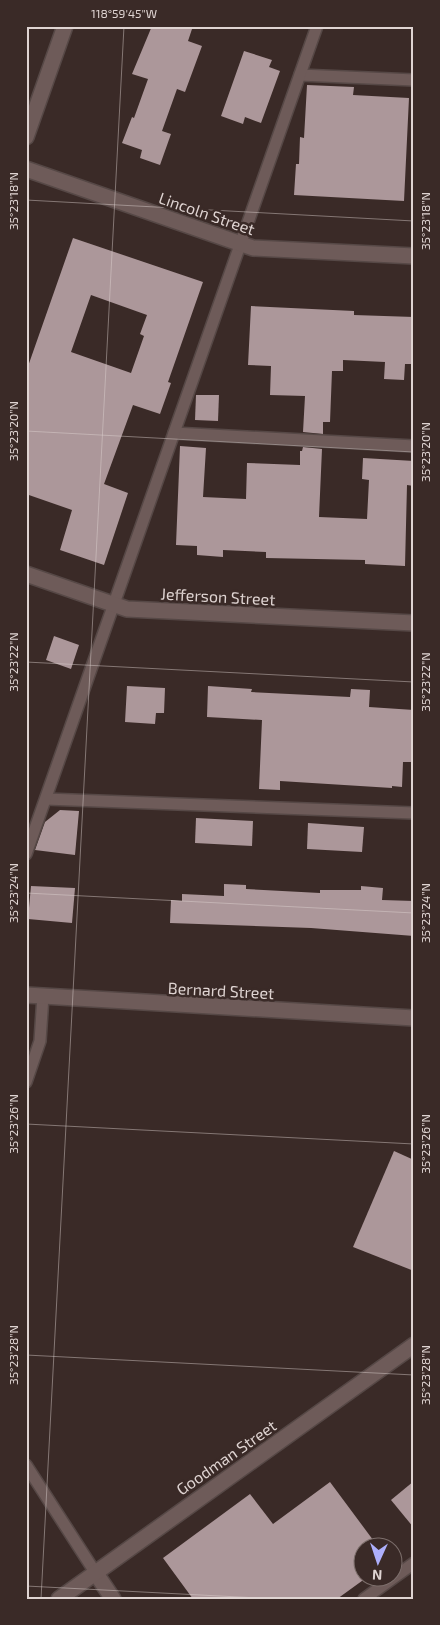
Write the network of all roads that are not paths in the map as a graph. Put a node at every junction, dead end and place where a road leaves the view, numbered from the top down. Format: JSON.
{"nodes":[{"id":1,"x":65,"y":26,"type":"edge"},
{"id":2,"x":317,"y":26,"type":"edge"},
{"id":3,"x":300,"y":75,"type":"junction"},
{"id":4,"x":414,"y":80,"type":"edge"},
{"id":5,"x":26,"y":137,"type":"edge"},
{"id":6,"x":26,"y":169,"type":"edge"},
{"id":7,"x":241,"y":244,"type":"junction"},
{"id":8,"x":414,"y":256,"type":"edge"},
{"id":9,"x":174,"y":433,"type":"junction"},
{"id":10,"x":414,"y":446,"type":"edge"},
{"id":11,"x":26,"y":574,"type":"edge"},
{"id":12,"x":114,"y":605,"type":"junction"},
{"id":13,"x":414,"y":623,"type":"edge"},
{"id":14,"x":46,"y":799,"type":"junction"},
{"id":15,"x":414,"y":813,"type":"edge"},
{"id":16,"x":26,"y":854,"type":"edge"},
{"id":17,"x":26,"y":995,"type":"edge"},
{"id":18,"x":43,"y":996,"type":"junction"},
{"id":19,"x":414,"y":1018,"type":"edge"},
{"id":20,"x":27,"y":1080,"type":"edge"},
{"id":21,"x":414,"y":1345,"type":"edge"},
{"id":22,"x":26,"y":1465,"type":"edge"},
{"id":23,"x":414,"y":1563,"type":"edge"},
{"id":24,"x":95,"y":1572,"type":"junction"},
{"id":25,"x":59,"y":1599,"type":"edge"},
{"id":26,"x":113,"y":1599,"type":"edge"},
{"id":27,"x":364,"y":1599,"type":"edge"}],
"edges":[{"from":1,"to":5,"type":"street"},
{"from":2,"to":3,"type":"lane"},
{"from":3,"to":4,"type":"lane"},
{"from":3,"to":7,"type":"lane"},
{"from":6,"to":7,"type":"street","name":"Lincoln Street"},
{"from":7,"to":8,"type":"street","name":"Lincoln Street"},
{"from":7,"to":9,"type":"lane"},
{"from":9,"to":10,"type":"lane"},
{"from":9,"to":12,"type":"lane"},
{"from":11,"to":12,"type":"street","name":"Jefferson Street"},
{"from":12,"to":13,"type":"street","name":"Jefferson Street"},
{"from":12,"to":14,"type":"lane"},
{"from":14,"to":15,"type":"lane"},
{"from":14,"to":16,"type":"lane"},
{"from":17,"to":18,"type":"street","name":"Bernard Street"},
{"from":18,"to":19,"type":"street","name":"Bernard Street"},
{"from":18,"to":20,"type":"lane"},
{"from":21,"to":24,"type":"street","name":"Goodman Street"},
{"from":22,"to":24,"type":"lane"},
{"from":23,"to":27,"type":"lane"},
{"from":24,"to":25,"type":"street","name":"Goodman Street"},
{"from":24,"to":26,"type":"street"}]}
